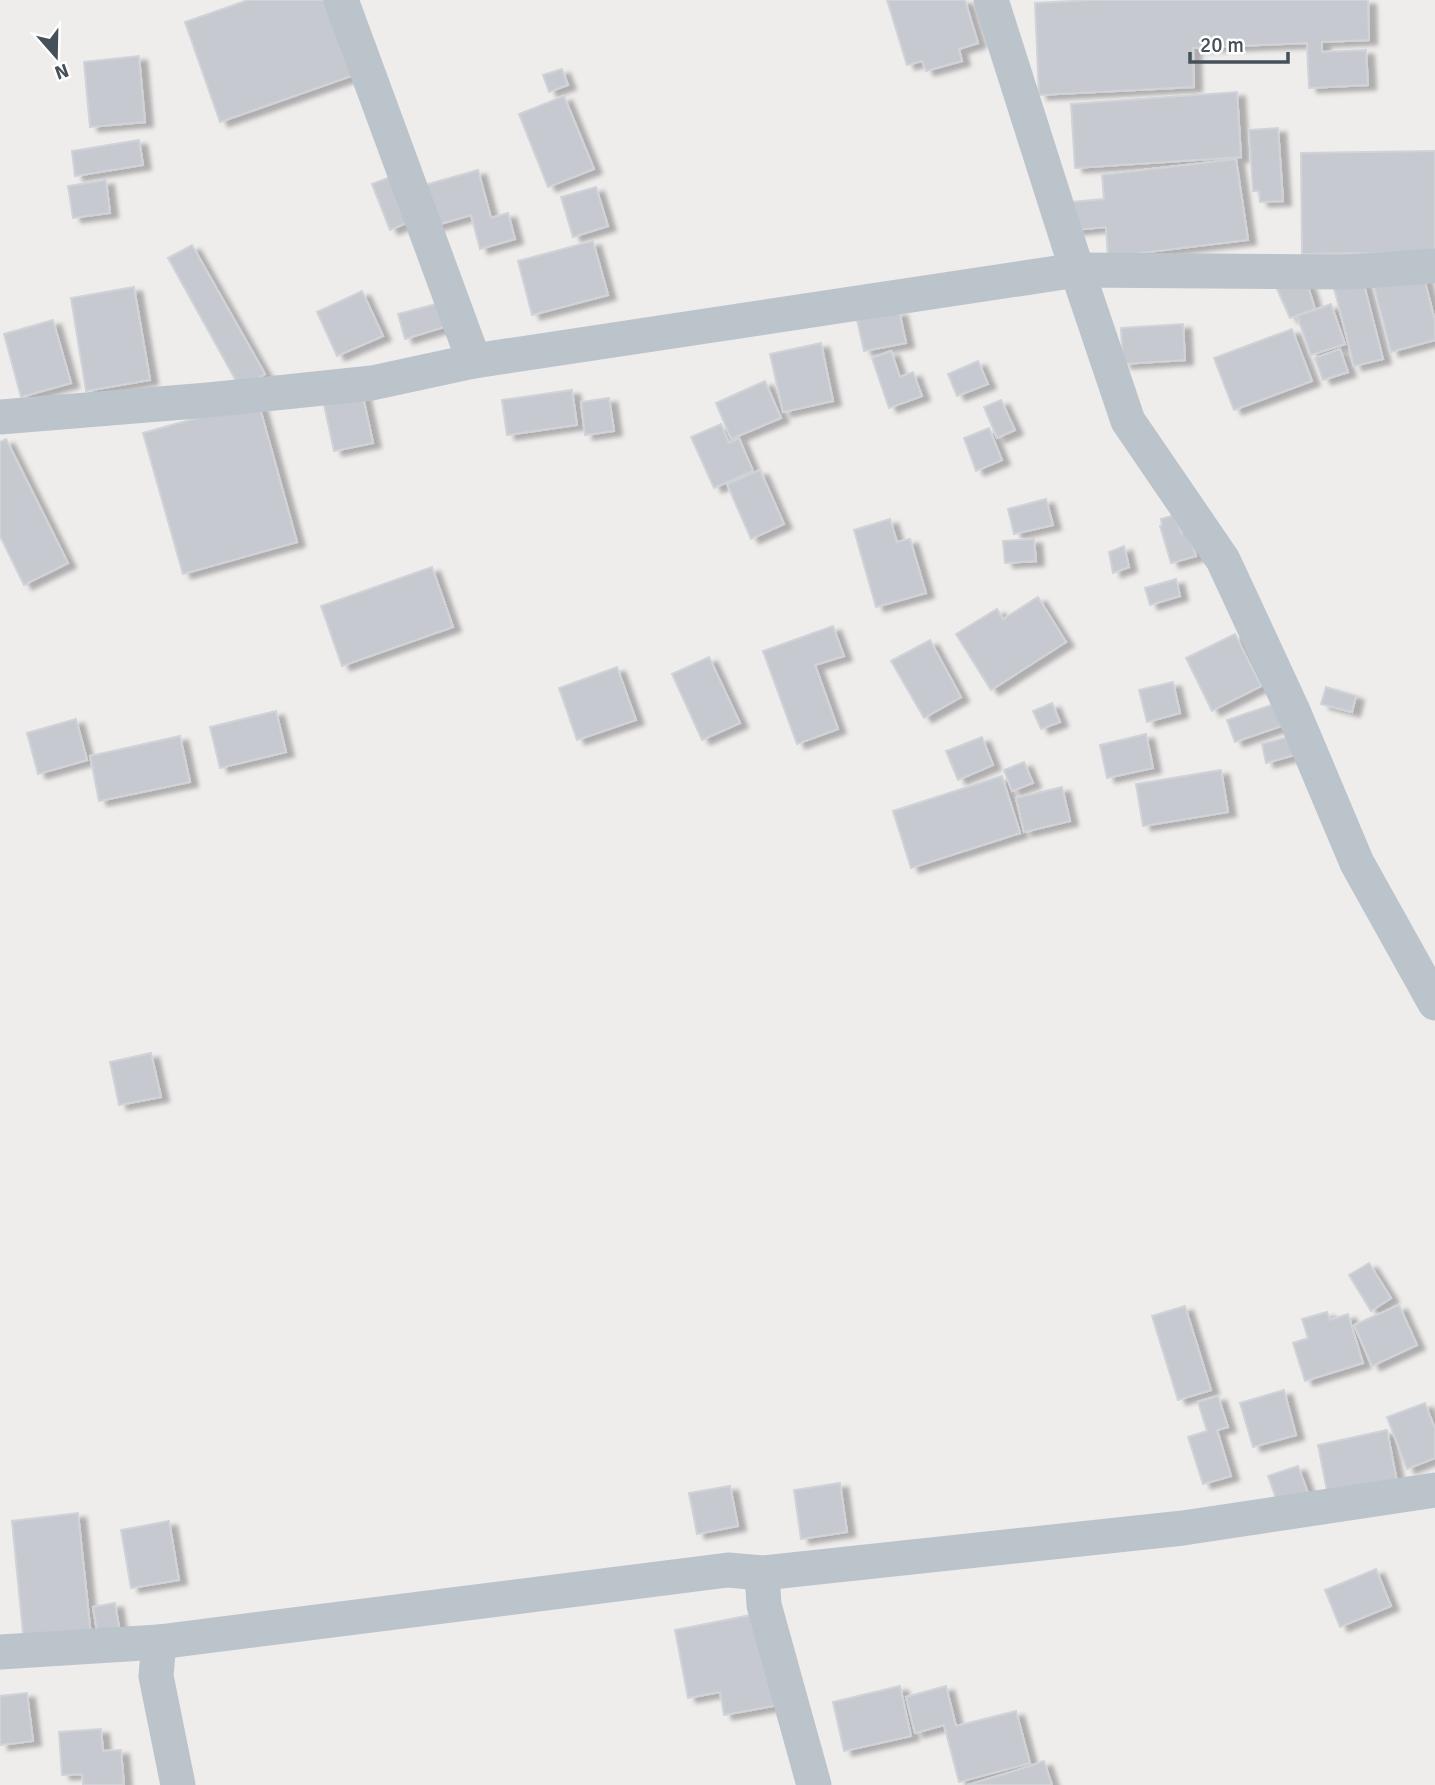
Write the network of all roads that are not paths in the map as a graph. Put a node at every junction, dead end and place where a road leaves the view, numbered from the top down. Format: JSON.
{"nodes":[{"id":1,"x":341,"y":0,"type":"edge"},
{"id":2,"x":991,"y":0,"type":"edge"},
{"id":3,"x":1435,"y":267,"type":"edge"},
{"id":4,"x":1077,"y":270,"type":"junction"},
{"id":5,"x":474,"y":361,"type":"junction"},
{"id":6,"x":0,"y":417,"type":"edge"},
{"id":7,"x":1435,"y":1003,"type":"edge"},
{"id":8,"x":1435,"y":1490,"type":"edge"},
{"id":9,"x":762,"y":1573,"type":"junction"},
{"id":10,"x":159,"y":1642,"type":"junction"},
{"id":11,"x":0,"y":1653,"type":"edge"},
{"id":12,"x":178,"y":1785,"type":"edge"},
{"id":13,"x":814,"y":1785,"type":"edge"}],
"edges":[{"from":1,"to":5,"type":"street"},
{"from":2,"to":4,"type":"street"},
{"from":3,"to":4,"type":"street"},
{"from":4,"to":5,"type":"street"},
{"from":4,"to":7,"type":"street"},
{"from":5,"to":6,"type":"street"},
{"from":8,"to":9,"type":"street"},
{"from":9,"to":10,"type":"street"},
{"from":9,"to":13,"type":"street"},
{"from":10,"to":11,"type":"street"},
{"from":10,"to":12,"type":"street"}]}
